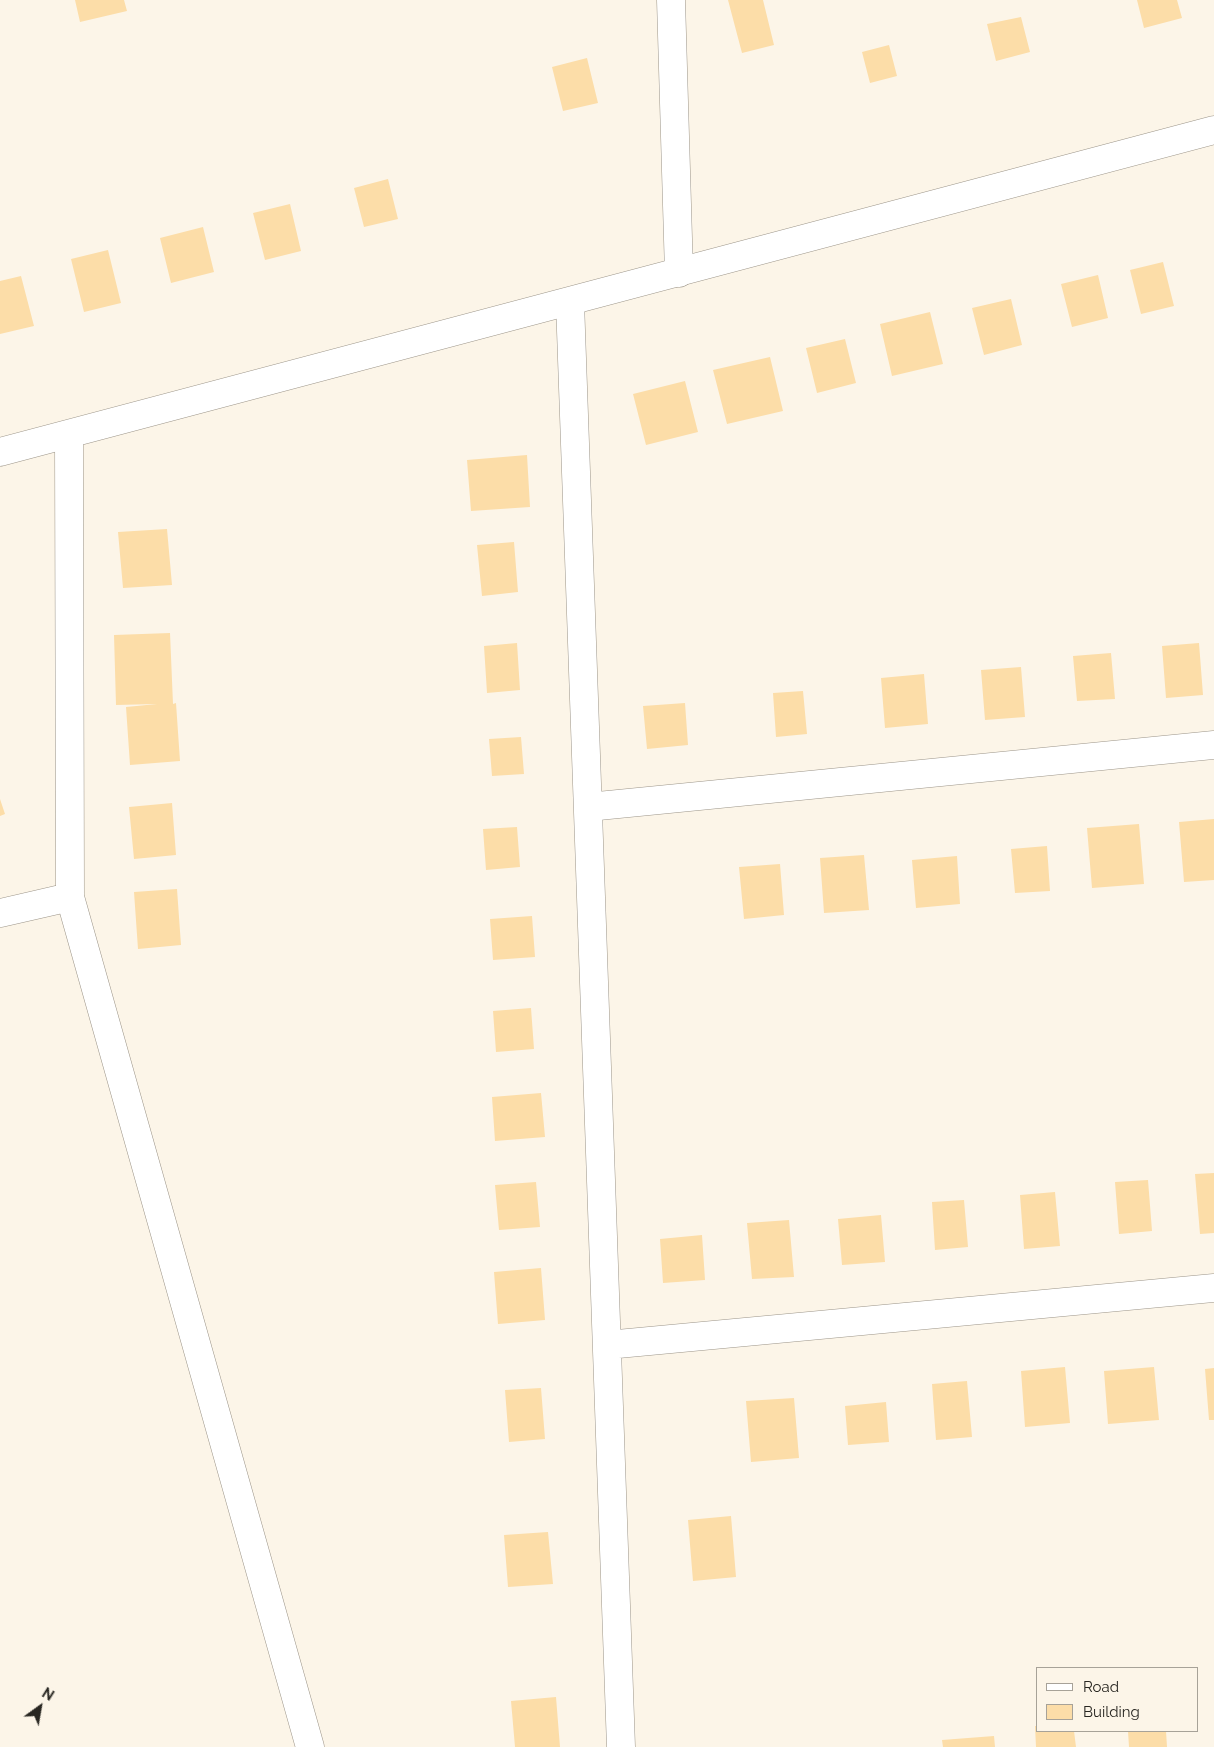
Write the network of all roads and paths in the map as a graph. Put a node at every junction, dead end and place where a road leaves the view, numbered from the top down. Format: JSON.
{"nodes":[{"id":1,"x":671,"y":0,"type":"edge"},
{"id":2,"x":1214,"y":130,"type":"edge"},
{"id":3,"x":679,"y":273,"type":"junction"},
{"id":4,"x":570,"y":302,"type":"junction"},
{"id":5,"x":69,"y":435,"type":"junction"},
{"id":6,"x":0,"y":452,"type":"edge"},
{"id":7,"x":1214,"y":745,"type":"edge"},
{"id":8,"x":588,"y":807,"type":"junction"},
{"id":9,"x":70,"y":897,"type":"junction"},
{"id":10,"x":0,"y":913,"type":"edge"},
{"id":11,"x":1214,"y":1288,"type":"edge"},
{"id":12,"x":607,"y":1346,"type":"junction"},
{"id":13,"x":310,"y":1747,"type":"edge"},
{"id":14,"x":621,"y":1747,"type":"edge"}],
"edges":[{"from":1,"to":3,"type":"street"},
{"from":2,"to":3,"type":"street"},
{"from":3,"to":4,"type":"street"},
{"from":4,"to":5,"type":"street"},
{"from":4,"to":8,"type":"street"},
{"from":5,"to":6,"type":"street"},
{"from":5,"to":9,"type":"street"},
{"from":7,"to":8,"type":"street"},
{"from":8,"to":12,"type":"street"},
{"from":9,"to":10,"type":"street"},
{"from":9,"to":13,"type":"street"},
{"from":11,"to":12,"type":"street"},
{"from":12,"to":14,"type":"street"}]}
